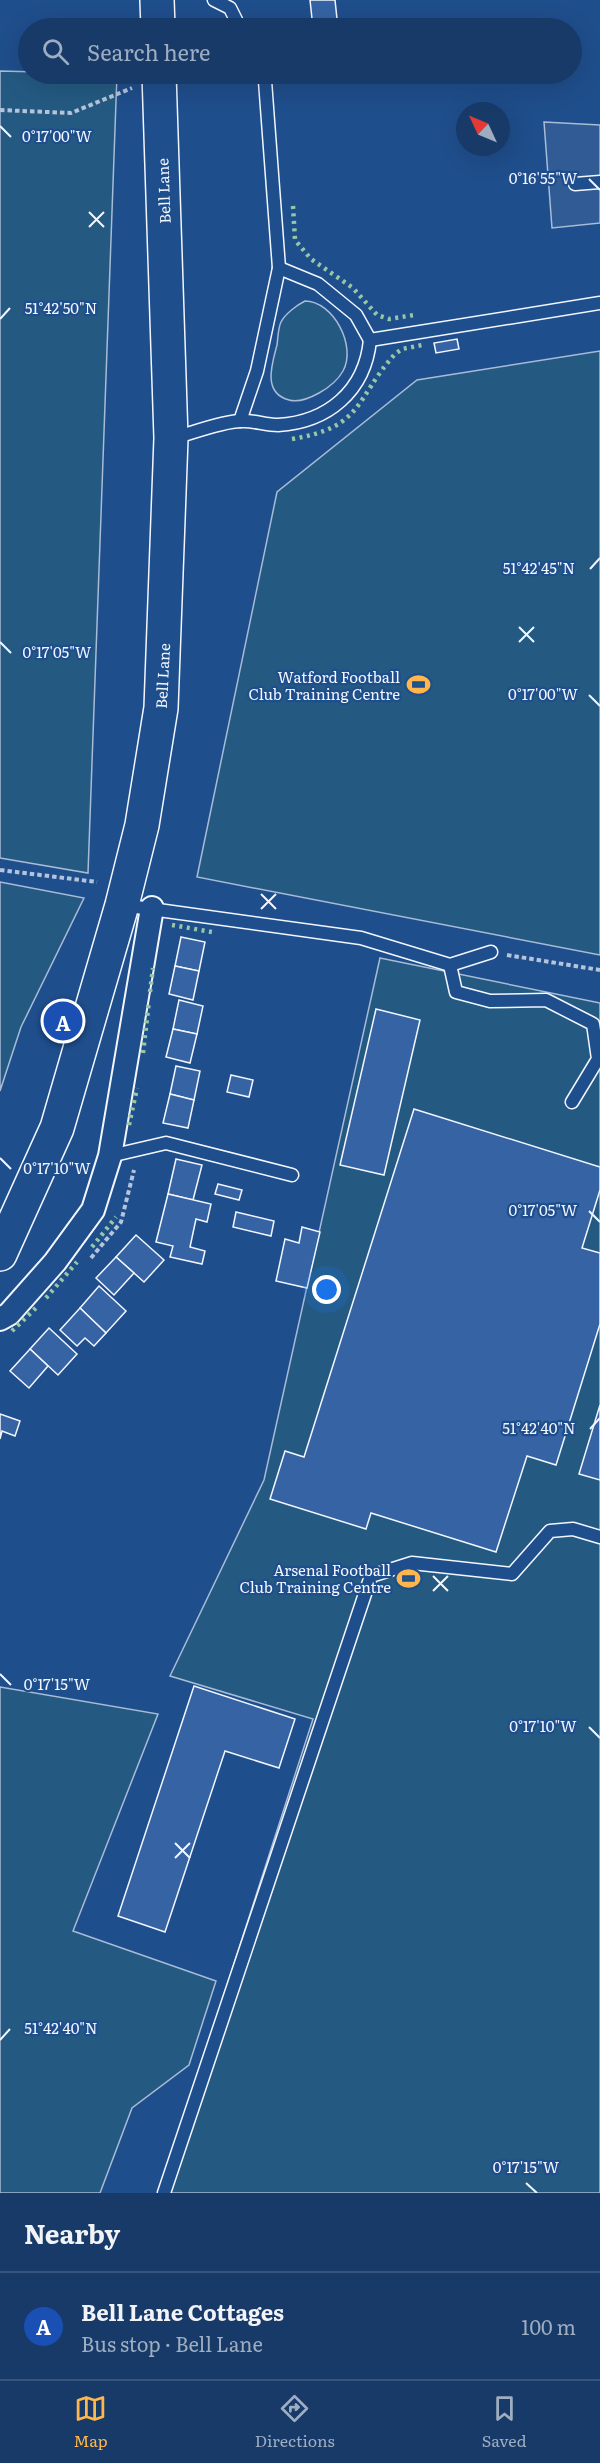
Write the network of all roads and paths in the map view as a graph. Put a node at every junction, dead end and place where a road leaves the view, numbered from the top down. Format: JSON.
{"nodes":[{"id":1,"x":157,"y":0,"type":"edge"},
{"id":2,"x":214,"y":0,"type":"edge"},
{"id":3,"x":158,"y":18,"type":"edge"},
{"id":4,"x":235,"y":18,"type":"edge"},
{"id":5,"x":138,"y":84,"type":"edge"},
{"id":6,"x":159,"y":84,"type":"edge"},
{"id":7,"x":264,"y":84,"type":"edge"},
{"id":8,"x":0,"y":110,"type":"edge"},
{"id":9,"x":600,"y":182,"type":"edge"},
{"id":10,"x":574,"y":184,"type":"dead end"},
{"id":11,"x":279,"y":268,"type":"junction"},
{"id":12,"x":600,"y":303,"type":"edge"},
{"id":13,"x":370,"y":340,"type":"junction"},
{"id":14,"x":240,"y":421,"type":"junction"},
{"id":15,"x":171,"y":438,"type":"junction"},
{"id":16,"x":0,"y":870,"type":"edge"},
{"id":17,"x":97,"y":883,"type":"dead end"},
{"id":18,"x":137,"y":906,"type":"junction"},
{"id":19,"x":491,"y":952,"type":"joint"},
{"id":20,"x":450,"y":965,"type":"junction"},
{"id":21,"x":600,"y":970,"type":"edge"},
{"id":22,"x":596,"y":1027,"type":"edge"},
{"id":23,"x":572,"y":1102,"type":"dead end"},
{"id":24,"x":110,"y":1156,"type":"junction"},
{"id":25,"x":292,"y":1175,"type":"dead end"},
{"id":26,"x":0,"y":1254,"type":"edge"},
{"id":27,"x":0,"y":1319,"type":"edge"},
{"id":28,"x":600,"y":1537,"type":"edge"},
{"id":29,"x":164,"y":2193,"type":"edge"}],
"edges":[{"from":1,"to":3,"type":"main road"},
{"from":2,"to":4,"type":"lane"},
{"from":5,"to":8,"type":"path"},
{"from":6,"to":15,"type":"main road","name":"Bell Lane"},
{"from":7,"to":11,"type":"lane"},
{"from":9,"to":10,"type":"lane"},
{"from":11,"to":13,"type":"lane"},
{"from":11,"to":14,"type":"lane"},
{"from":12,"to":13,"type":"lane"},
{"from":13,"to":14,"type":"lane"},
{"from":14,"to":15,"type":"lane"},
{"from":15,"to":18,"type":"main road","name":"Bell Lane"},
{"from":16,"to":17,"type":"path"},
{"from":18,"to":20,"type":"lane"},
{"from":18,"to":24,"type":"street"},
{"from":18,"to":26,"type":"main road","name":"Bell Lane"},
{"from":19,"to":20,"type":"lane"},
{"from":19,"to":21,"type":"path"},
{"from":20,"to":22,"type":"lane"},
{"from":22,"to":23,"type":"lane"},
{"from":24,"to":25,"type":"lane"},
{"from":24,"to":27,"type":"street"},
{"from":28,"to":29,"type":"lane"}]}
